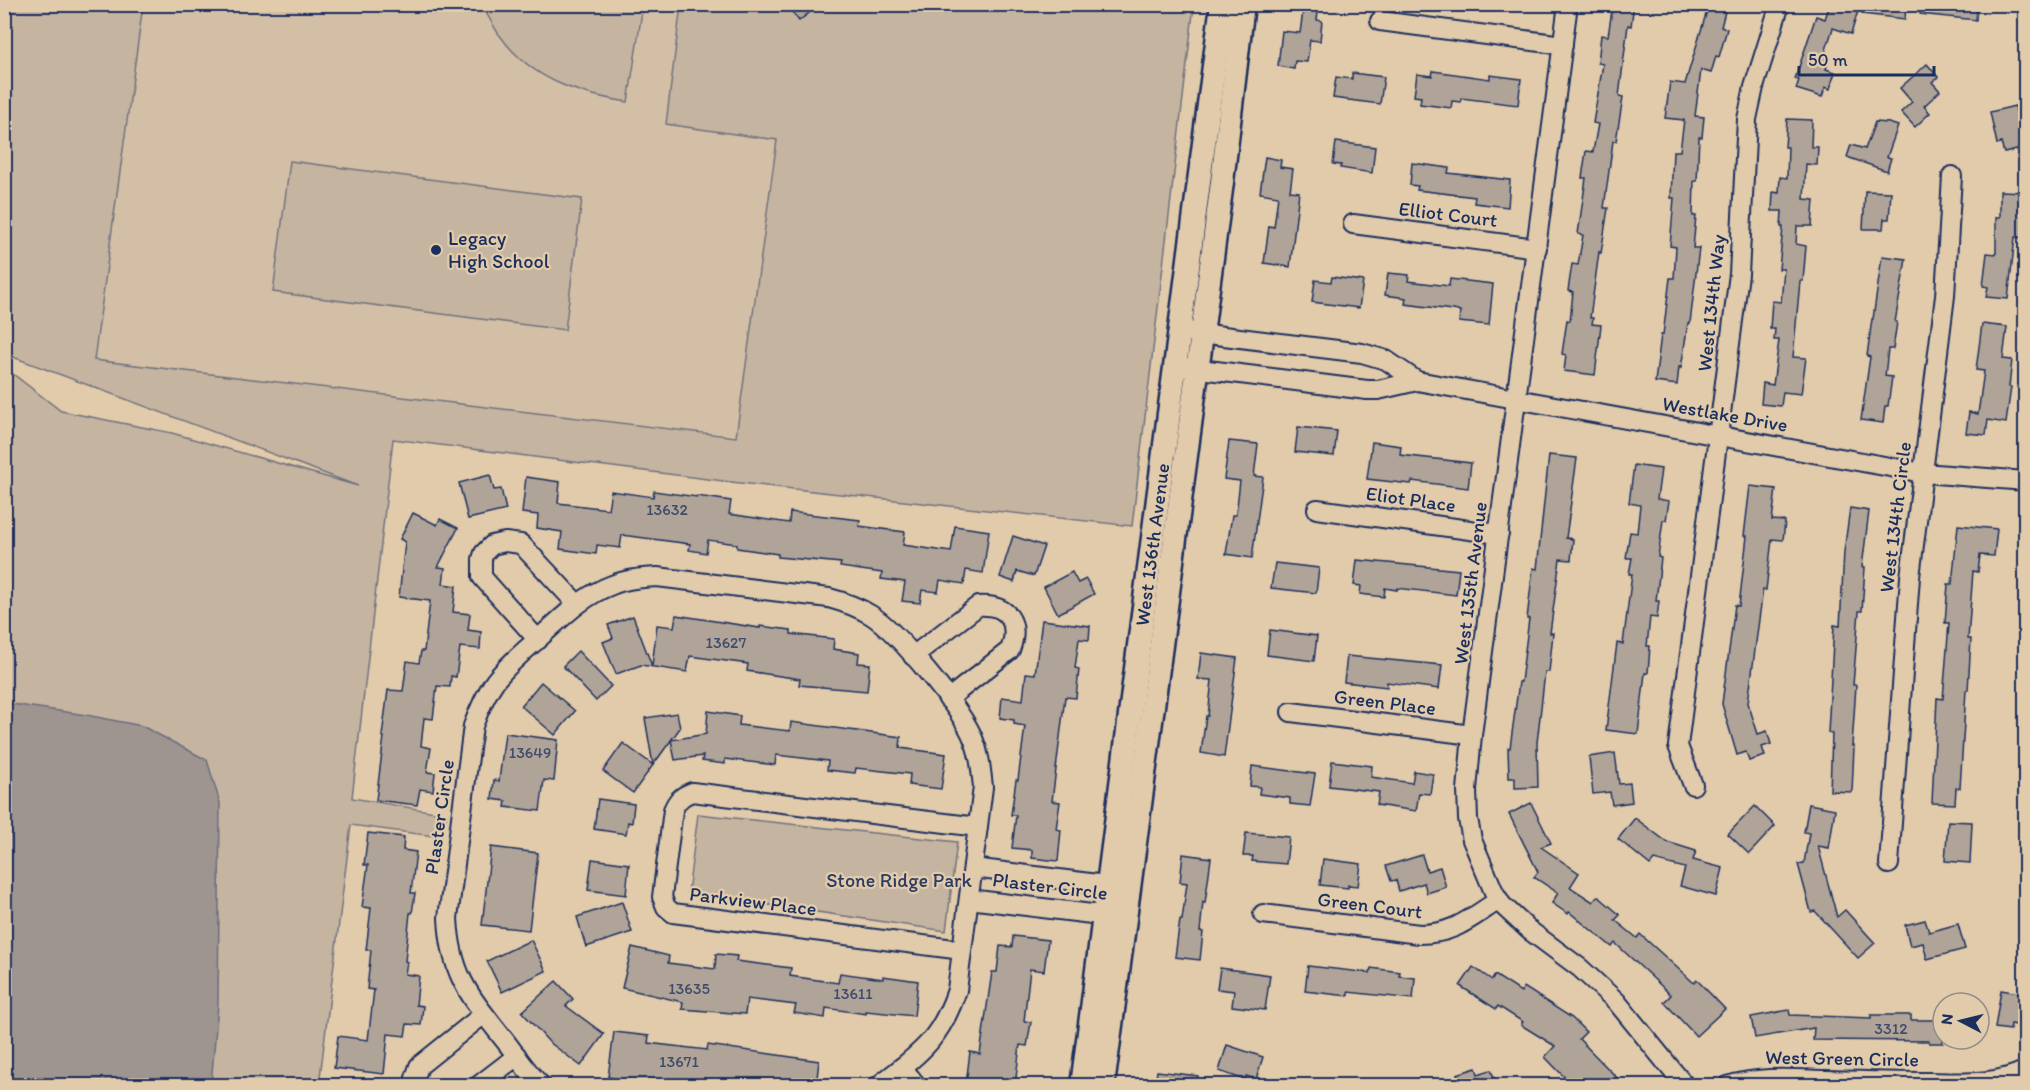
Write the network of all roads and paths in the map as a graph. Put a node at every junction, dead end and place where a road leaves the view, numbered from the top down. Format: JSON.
{"nodes":[{"id":1,"x":1222,"y":4,"type":"edge"},
{"id":2,"x":1243,"y":4,"type":"edge"},
{"id":3,"x":1569,"y":4,"type":"edge"},
{"id":4,"x":1780,"y":4,"type":"edge"},
{"id":5,"x":1380,"y":21,"type":"dead end"},
{"id":6,"x":1563,"y":45,"type":"junction"},
{"id":7,"x":1952,"y":176,"type":"dead end"},
{"id":8,"x":1353,"y":224,"type":"dead end"},
{"id":9,"x":1537,"y":248,"type":"junction"},
{"id":10,"x":1191,"y":332,"type":"junction"},
{"id":11,"x":1186,"y":367,"type":"junction"},
{"id":12,"x":1417,"y":381,"type":"junction"},
{"id":13,"x":1516,"y":399,"type":"junction"},
{"id":14,"x":1718,"y":436,"type":"junction"},
{"id":15,"x":1923,"y":473,"type":"junction"},
{"id":16,"x":2025,"y":481,"type":"edge"},
{"id":17,"x":1317,"y":509,"type":"dead end"},
{"id":18,"x":1499,"y":534,"type":"junction"},
{"id":19,"x":577,"y":604,"type":"junction"},
{"id":20,"x":538,"y":640,"type":"junction"},
{"id":21,"x":913,"y":656,"type":"junction"},
{"id":22,"x":948,"y":699,"type":"junction"},
{"id":23,"x":1291,"y":712,"type":"dead end"},
{"id":24,"x":1472,"y":735,"type":"junction"},
{"id":25,"x":1693,"y":785,"type":"dead end"},
{"id":26,"x":978,"y":827,"type":"junction"},
{"id":27,"x":1889,"y":864,"type":"dead end"},
{"id":28,"x":973,"y":868,"type":"junction"},
{"id":29,"x":1119,"y":887,"type":"junction"},
{"id":30,"x":969,"y":899,"type":"junction"},
{"id":31,"x":1499,"y":900,"type":"junction"},
{"id":32,"x":1263,"y":914,"type":"dead end"},
{"id":33,"x":1115,"y":917,"type":"junction"},
{"id":34,"x":962,"y":950,"type":"junction"},
{"id":35,"x":484,"y":1014,"type":"junction"},
{"id":36,"x":517,"y":1056,"type":"junction"},
{"id":37,"x":902,"y":1067,"type":"junction"},
{"id":38,"x":2025,"y":1070,"type":"edge"},
{"id":39,"x":416,"y":1086,"type":"edge"},
{"id":40,"x":478,"y":1086,"type":"edge"},
{"id":41,"x":542,"y":1086,"type":"edge"},
{"id":42,"x":878,"y":1086,"type":"edge"},
{"id":43,"x":916,"y":1086,"type":"edge"},
{"id":44,"x":1082,"y":1086,"type":"edge"},
{"id":45,"x":1103,"y":1086,"type":"edge"},
{"id":46,"x":1685,"y":1086,"type":"edge"},
{"id":47,"x":1728,"y":1086,"type":"edge"}],
"edges":[{"from":1,"to":10,"type":"main road","name":"West 136th Avenue"},
{"from":2,"to":10,"type":"main road","name":"West 136th Avenue"},
{"from":3,"to":6,"type":"street","name":"West 135th Avenue"},
{"from":4,"to":14,"type":"street","name":"West 134th Way"},
{"from":5,"to":6,"type":"street"},
{"from":6,"to":9,"type":"street","name":"West 135th Avenue"},
{"from":7,"to":15,"type":"street","name":"West 134th Circle"},
{"from":8,"to":9,"type":"street","name":"Elliot Court"},
{"from":9,"to":13,"type":"street","name":"West 135th Avenue"},
{"from":10,"to":11,"type":"main road","name":"West 136th Avenue"},
{"from":10,"to":12,"type":"street","name":"Westlake Drive"},
{"from":11,"to":12,"type":"street","name":"Westlake Drive"},
{"from":11,"to":29,"type":"main road","name":"West 136th Avenue"},
{"from":12,"to":13,"type":"street","name":"Westlake Drive"},
{"from":13,"to":14,"type":"street","name":"Westlake Drive"},
{"from":13,"to":18,"type":"street","name":"West 135th Avenue"},
{"from":14,"to":15,"type":"street","name":"Westlake Drive"},
{"from":14,"to":25,"type":"street","name":"West 134th Way"},
{"from":15,"to":16,"type":"street","name":"Westlake Drive"},
{"from":15,"to":27,"type":"street","name":"West 134th Circle"},
{"from":17,"to":18,"type":"street","name":"Eliot Place"},
{"from":18,"to":24,"type":"street","name":"West 135th Avenue"},
{"from":19,"to":20,"type":"street","name":"Plaster Circle"},
{"from":19,"to":20,"type":"street"},
{"from":19,"to":21,"type":"street","name":"Plaster Circle"},
{"from":20,"to":35,"type":"street","name":"Plaster Circle"},
{"from":21,"to":22,"type":"street","name":"Plaster Circle"},
{"from":21,"to":22,"type":"street"},
{"from":22,"to":26,"type":"street","name":"Plaster Circle"},
{"from":23,"to":24,"type":"street","name":"Green Place"},
{"from":24,"to":31,"type":"street","name":"West 135th Avenue"},
{"from":26,"to":28,"type":"street","name":"Plaster Circle"},
{"from":26,"to":34,"type":"street","name":"Parkview Place"},
{"from":28,"to":29,"type":"street","name":"Plaster Circle"},
{"from":28,"to":30,"type":"street","name":"Plaster Circle"},
{"from":29,"to":33,"type":"main road","name":"West 136th Avenue"},
{"from":30,"to":33,"type":"street","name":"Plaster Circle"},
{"from":30,"to":34,"type":"street","name":"Plaster Circle"},
{"from":31,"to":32,"type":"street","name":"Green Court"},
{"from":31,"to":46,"type":"street","name":"West 135th Avenue"},
{"from":33,"to":44,"type":"main road","name":"West 136th Avenue"},
{"from":33,"to":45,"type":"main road","name":"West 136th Avenue"},
{"from":34,"to":37,"type":"street","name":"Plaster Circle"},
{"from":35,"to":36,"type":"street","name":"Plaster Circle"},
{"from":35,"to":39,"type":"street"},
{"from":36,"to":40,"type":"street"},
{"from":36,"to":41,"type":"street","name":"Plaster Circle"},
{"from":37,"to":42,"type":"street","name":"Plaster Circle"},
{"from":37,"to":43,"type":"street"},
{"from":38,"to":47,"type":"street","name":"West Green Circle"}]}
